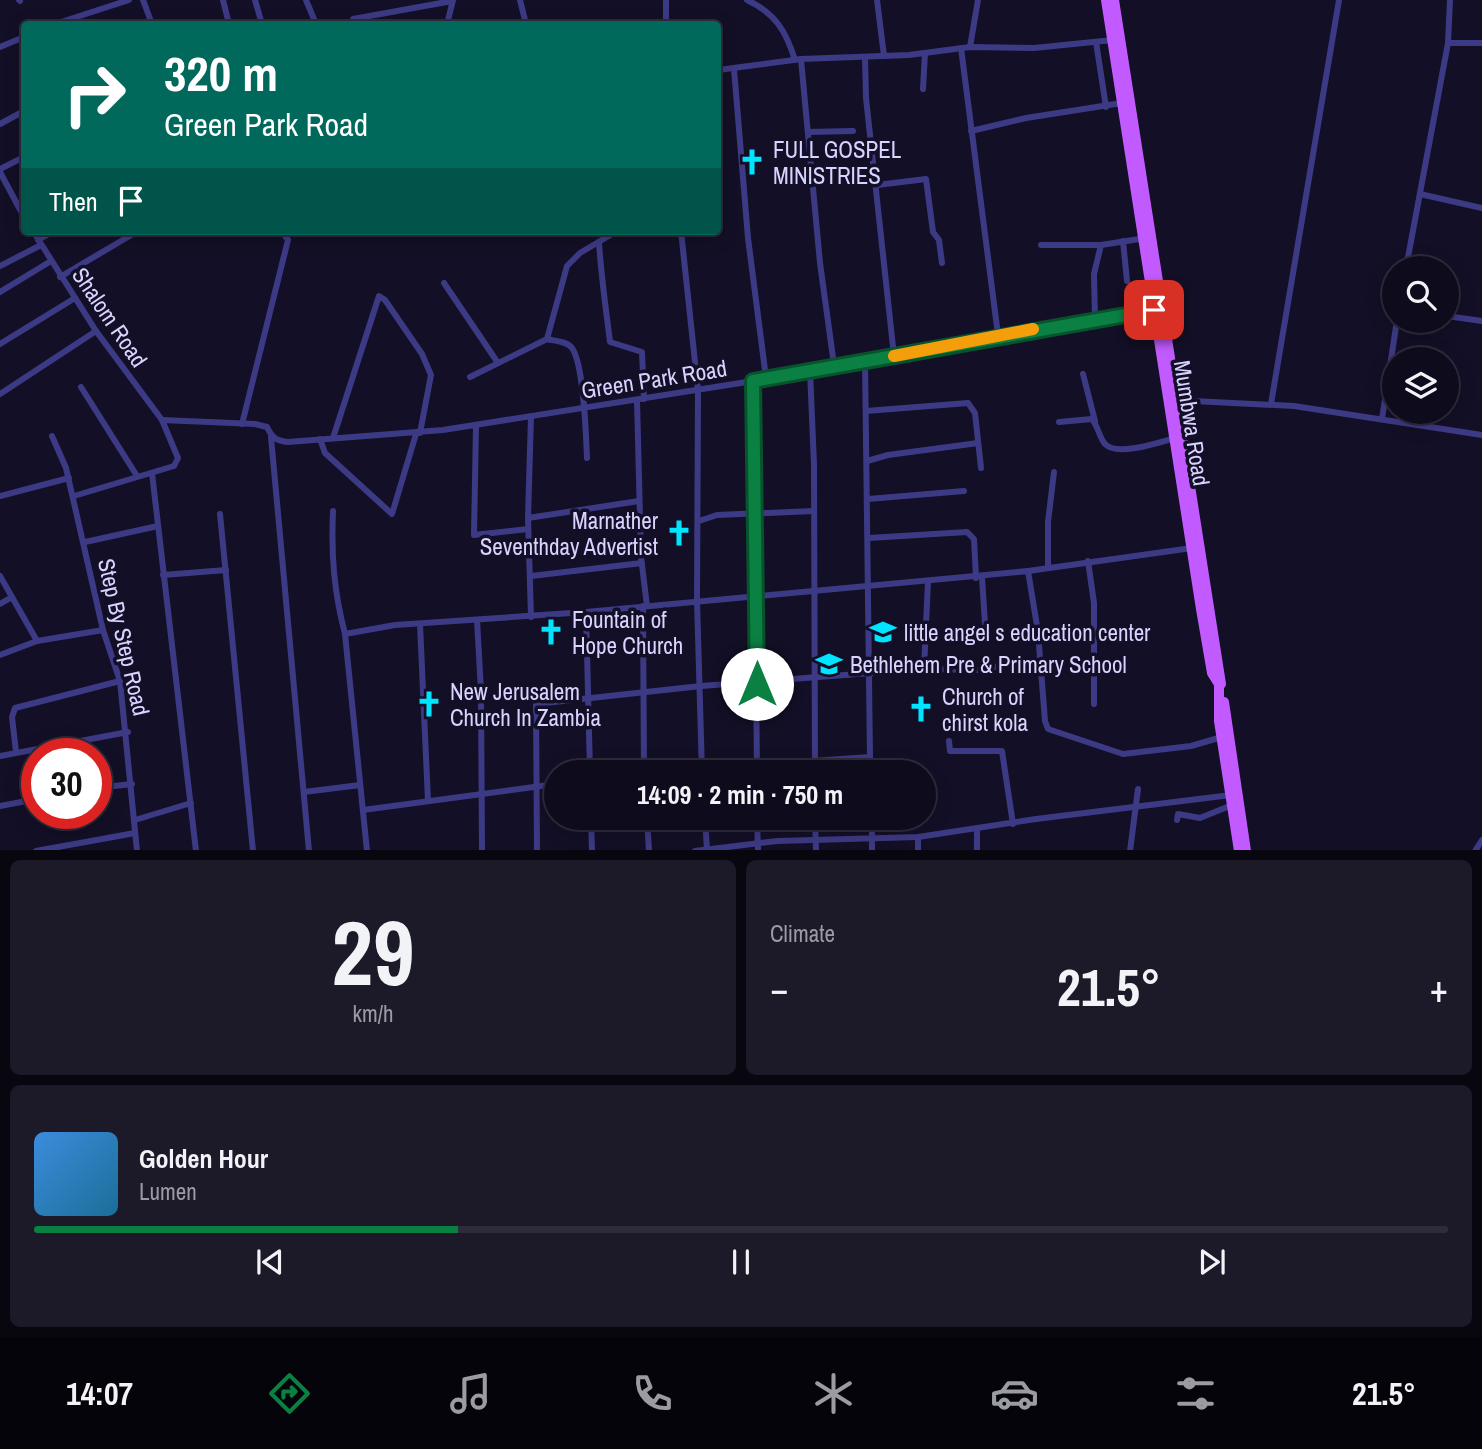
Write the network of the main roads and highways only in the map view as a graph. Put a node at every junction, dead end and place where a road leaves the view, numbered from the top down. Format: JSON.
{"nodes":[{"id":1,"x":1106,"y":0,"type":"edge"},
{"id":2,"x":1114,"y":0,"type":"edge"},
{"id":3,"x":1116,"y":39,"type":"junction"},
{"id":4,"x":1147,"y":237,"type":"junction"},
{"id":5,"x":1173,"y":400,"type":"junction"},
{"id":6,"x":1184,"y":471,"type":"junction"},
{"id":7,"x":1239,"y":850,"type":"edge"},
{"id":8,"x":1246,"y":850,"type":"edge"}],
"edges":[{"from":1,"to":3,"type":"main road","name":"Mumbwa Road"},
{"from":2,"to":3,"type":"main road","name":"Mumbwa Road"},
{"from":3,"to":4,"type":"main road","name":"Mumbwa Road"},
{"from":3,"to":4,"type":"main road","name":"Mumbwa Road"},
{"from":4,"to":5,"type":"main road","name":"Mumbwa Road"},
{"from":4,"to":5,"type":"main road","name":"Mumbwa Road"},
{"from":5,"to":6,"type":"main road","name":"Mumbwa Road"},
{"from":5,"to":6,"type":"main road","name":"Mumbwa Road"},
{"from":6,"to":7,"type":"main road","name":"Mumbwa Road"},
{"from":6,"to":8,"type":"main road","name":"Mumbwa Road"}]}
